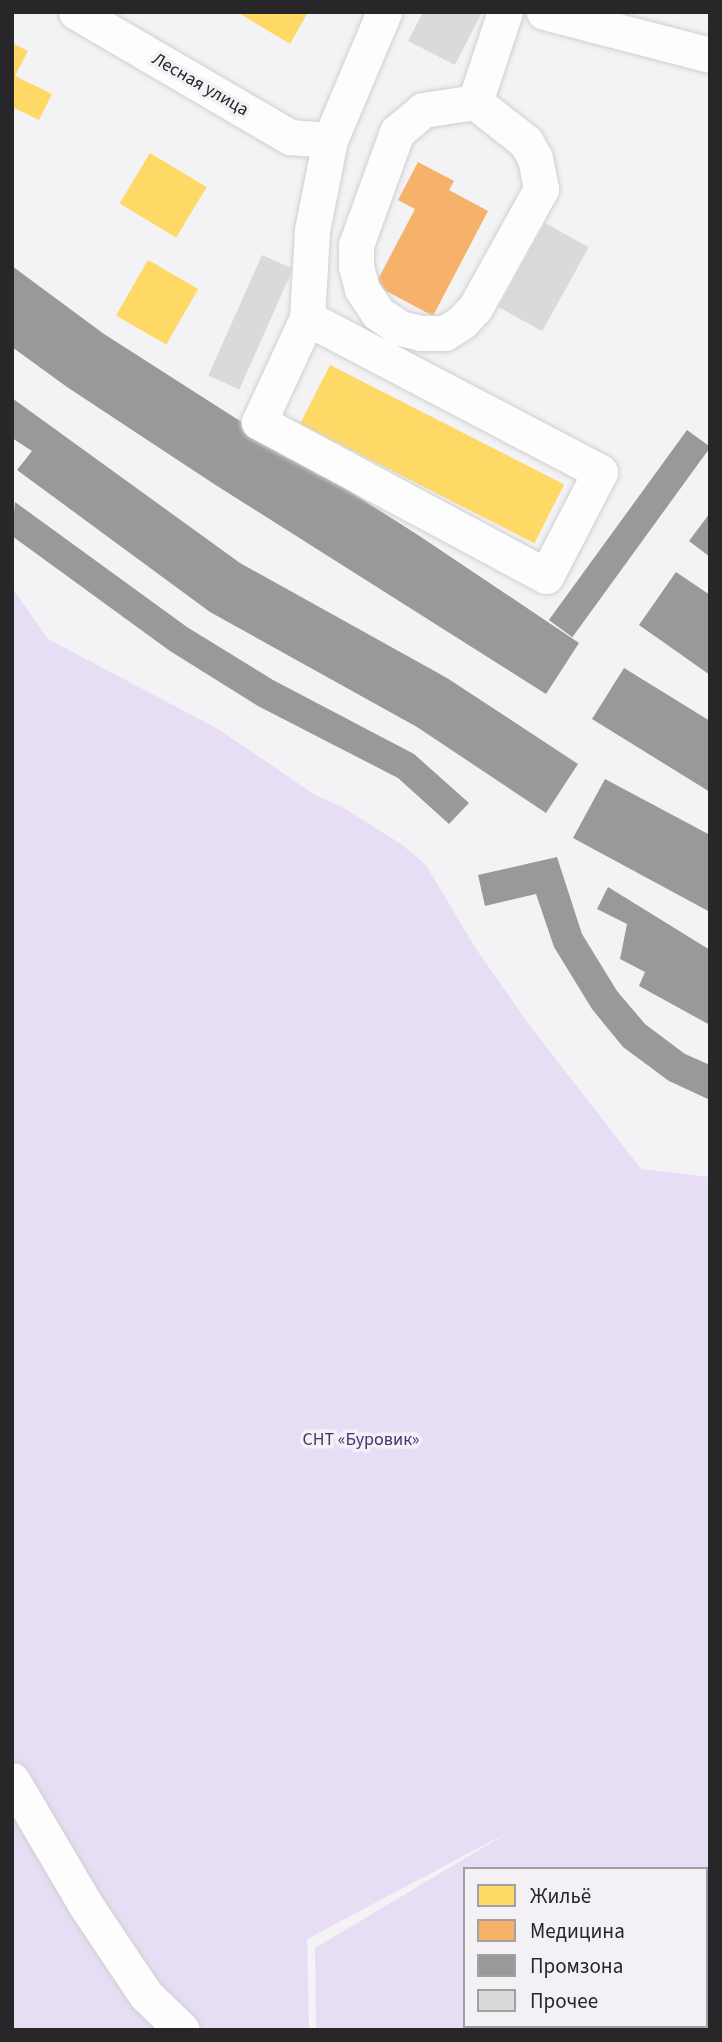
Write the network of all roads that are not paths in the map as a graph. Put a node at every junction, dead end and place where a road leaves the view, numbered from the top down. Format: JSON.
{"nodes":[{"id":1,"x":76,"y":12,"type":"edge"},
{"id":2,"x":384,"y":12,"type":"edge"},
{"id":3,"x":505,"y":12,"type":"edge"},
{"id":4,"x":544,"y":12,"type":"edge"},
{"id":5,"x":710,"y":54,"type":"edge"},
{"id":6,"x":475,"y":102,"type":"junction"},
{"id":7,"x":330,"y":141,"type":"junction"},
{"id":8,"x":307,"y":318,"type":"junction"},
{"id":9,"x":12,"y":1780,"type":"edge"},
{"id":10,"x":182,"y":2030,"type":"edge"}],
"edges":[{"from":1,"to":7,"type":"street","name":"Лесная улица"},
{"from":2,"to":7,"type":"street"},
{"from":3,"to":6,"type":"street"},
{"from":4,"to":5,"type":"street"},
{"from":6,"to":6,"type":"street"},
{"from":7,"to":8,"type":"street"},
{"from":8,"to":8,"type":"street"},
{"from":9,"to":10,"type":"street"}]}
